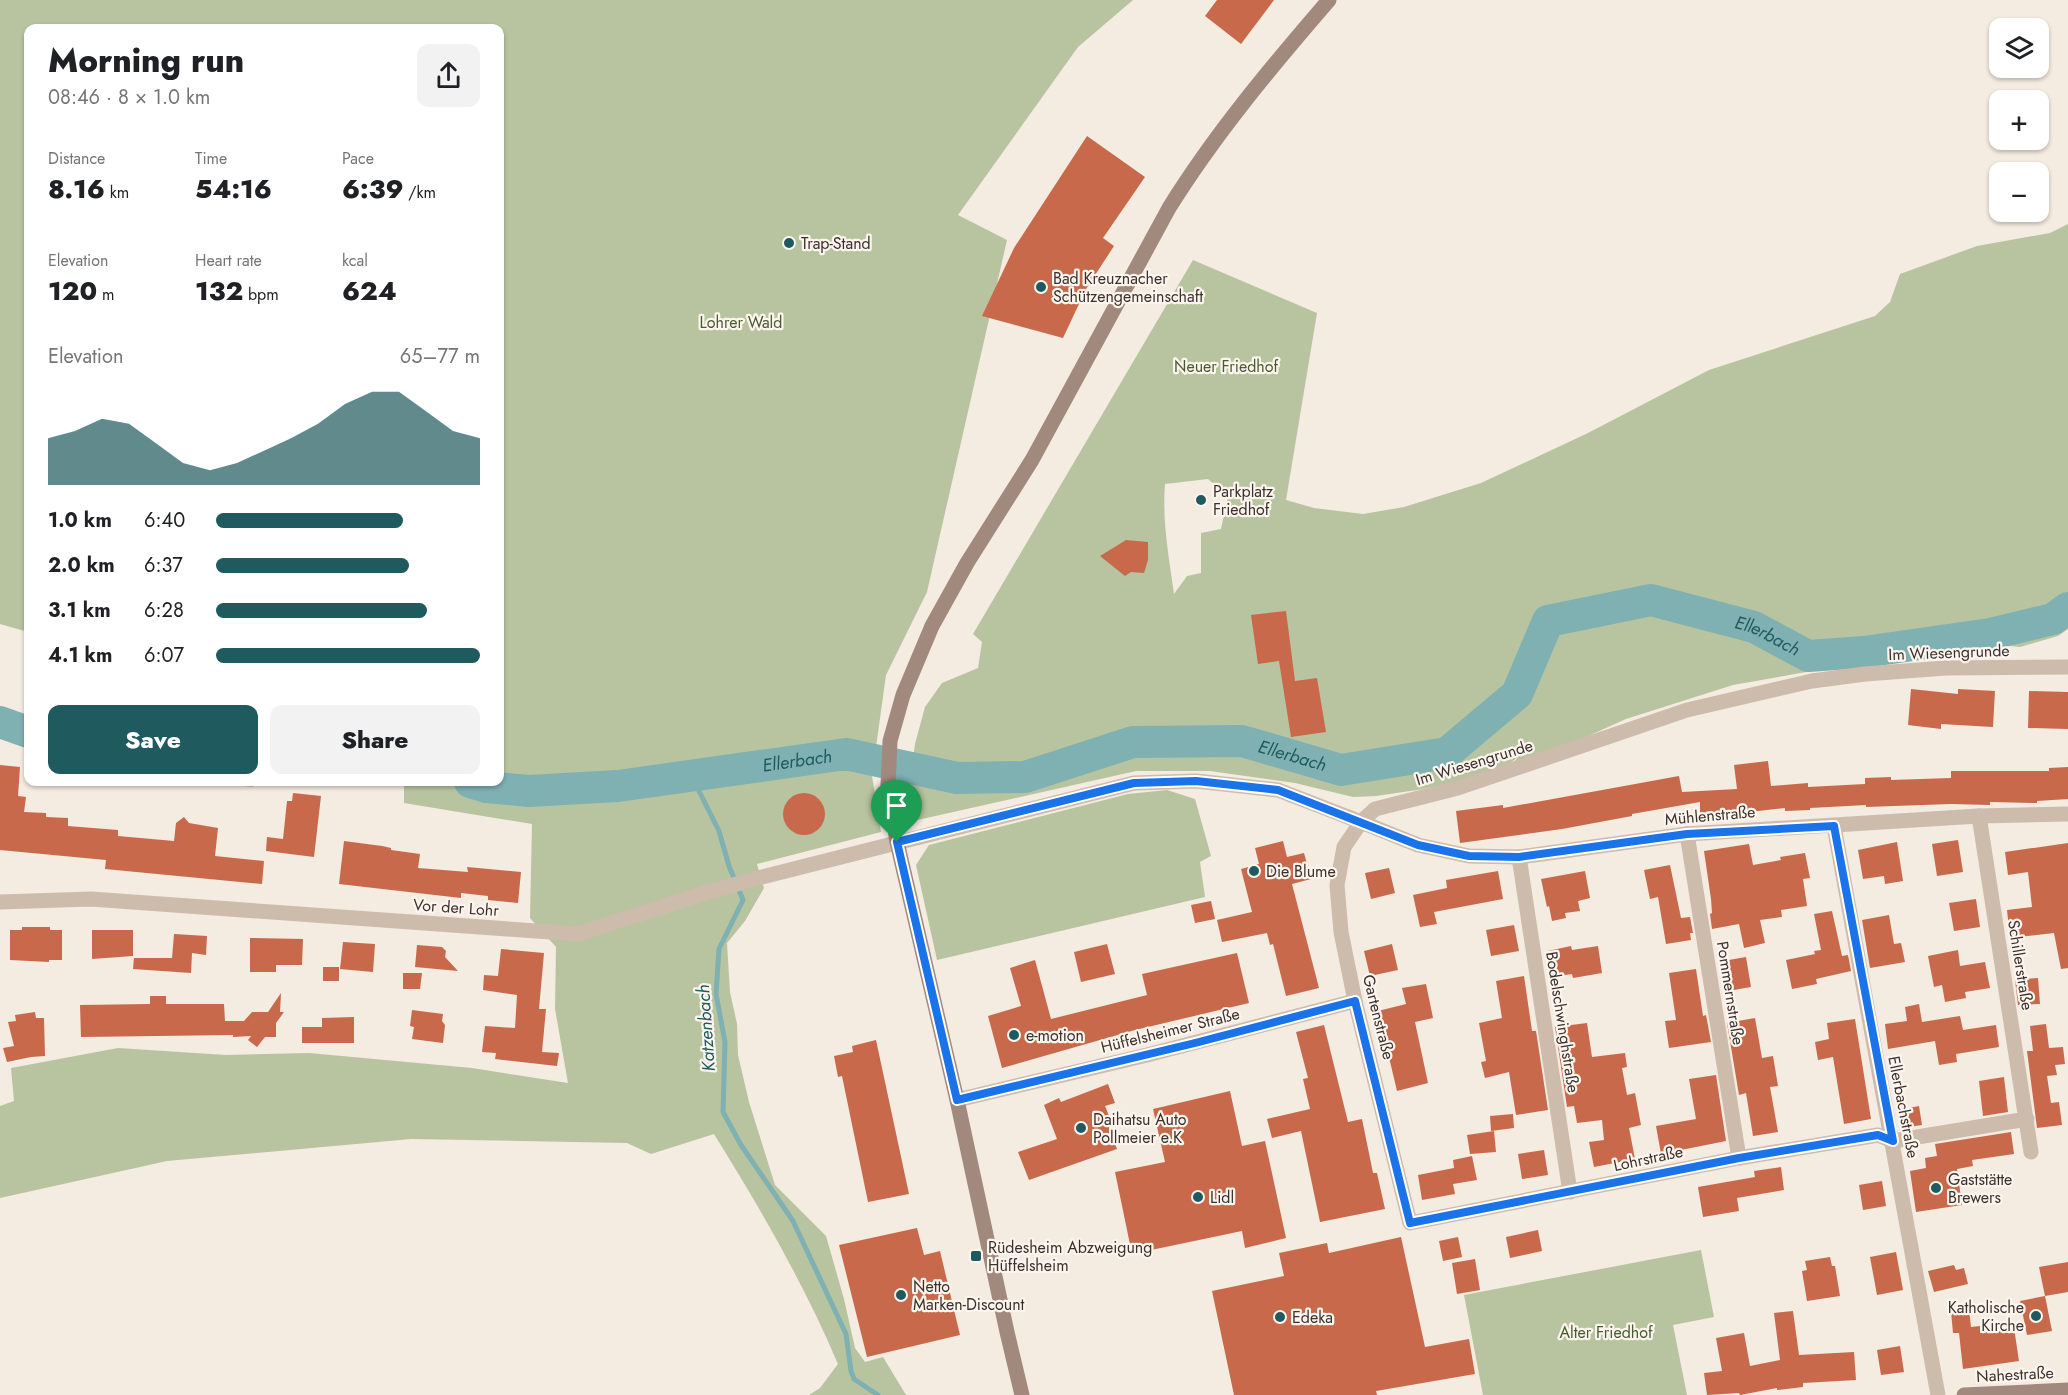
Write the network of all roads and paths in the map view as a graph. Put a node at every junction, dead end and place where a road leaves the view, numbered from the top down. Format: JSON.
{"nodes":[{"id":1,"x":1329,"y":0,"type":"edge"},
{"id":2,"x":2068,"y":667,"type":"edge"},
{"id":3,"x":2068,"y":814,"type":"edge"},
{"id":4,"x":1979,"y":816,"type":"junction"},
{"id":5,"x":1361,"y":822,"type":"junction"},
{"id":6,"x":1834,"y":826,"type":"junction"},
{"id":7,"x":1687,"y":834,"type":"junction"},
{"id":8,"x":897,"y":842,"type":"junction"},
{"id":9,"x":1519,"y":857,"type":"junction"},
{"id":10,"x":0,"y":902,"type":"edge"},
{"id":11,"x":1355,"y":1001,"type":"junction"},
{"id":12,"x":957,"y":1100,"type":"junction"},
{"id":13,"x":2027,"y":1119,"type":"junction"},
{"id":14,"x":1893,"y":1141,"type":"junction"},
{"id":15,"x":2031,"y":1152,"type":"dead end"},
{"id":16,"x":1739,"y":1158,"type":"junction"},
{"id":17,"x":1570,"y":1192,"type":"junction"},
{"id":18,"x":1410,"y":1223,"type":"joint"},
{"id":19,"x":2068,"y":1390,"type":"edge"},
{"id":20,"x":1022,"y":1395,"type":"edge"},
{"id":21,"x":1938,"y":1395,"type":"edge"},
{"id":22,"x":1964,"y":1395,"type":"edge"}],
"edges":[{"from":1,"to":8,"type":"main road"},
{"from":2,"to":5,"type":"street","name":"Im Wiesengrunde"},
{"from":3,"to":4,"type":"street","name":"Mühlenstraße"},
{"from":4,"to":6,"type":"street","name":"Mühlenstraße"},
{"from":4,"to":13,"type":"street","name":"Schillerstraße"},
{"from":5,"to":8,"type":"street"},
{"from":5,"to":9,"type":"street","name":"Mühlenstraße"},
{"from":5,"to":11,"type":"street","name":"Gartenstraße"},
{"from":6,"to":7,"type":"street","name":"Mühlenstraße"},
{"from":6,"to":14,"type":"street","name":"Ellerbachstraße"},
{"from":7,"to":9,"type":"street","name":"Mühlenstraße"},
{"from":7,"to":16,"type":"street","name":"Pommernstraße"},
{"from":8,"to":10,"type":"street","name":"Vor der Lohr"},
{"from":8,"to":12,"type":"main road"},
{"from":9,"to":17,"type":"street","name":"Bodelschwinghstraße"},
{"from":11,"to":12,"type":"street","name":"Hüffelsheimer Straße"},
{"from":11,"to":18,"type":"street","name":"Gartenstraße"},
{"from":12,"to":20,"type":"main road"},
{"from":13,"to":14,"type":"street"},
{"from":13,"to":15,"type":"street","name":"Schillerstraße"},
{"from":14,"to":16,"type":"street","name":"Lohrstraße"},
{"from":14,"to":21,"type":"street","name":"Ellerbachstraße"},
{"from":16,"to":17,"type":"street","name":"Lohrstraße"},
{"from":17,"to":18,"type":"street","name":"Lohrstraße"},
{"from":19,"to":22,"type":"main road","name":"Nahestraße"}]}
